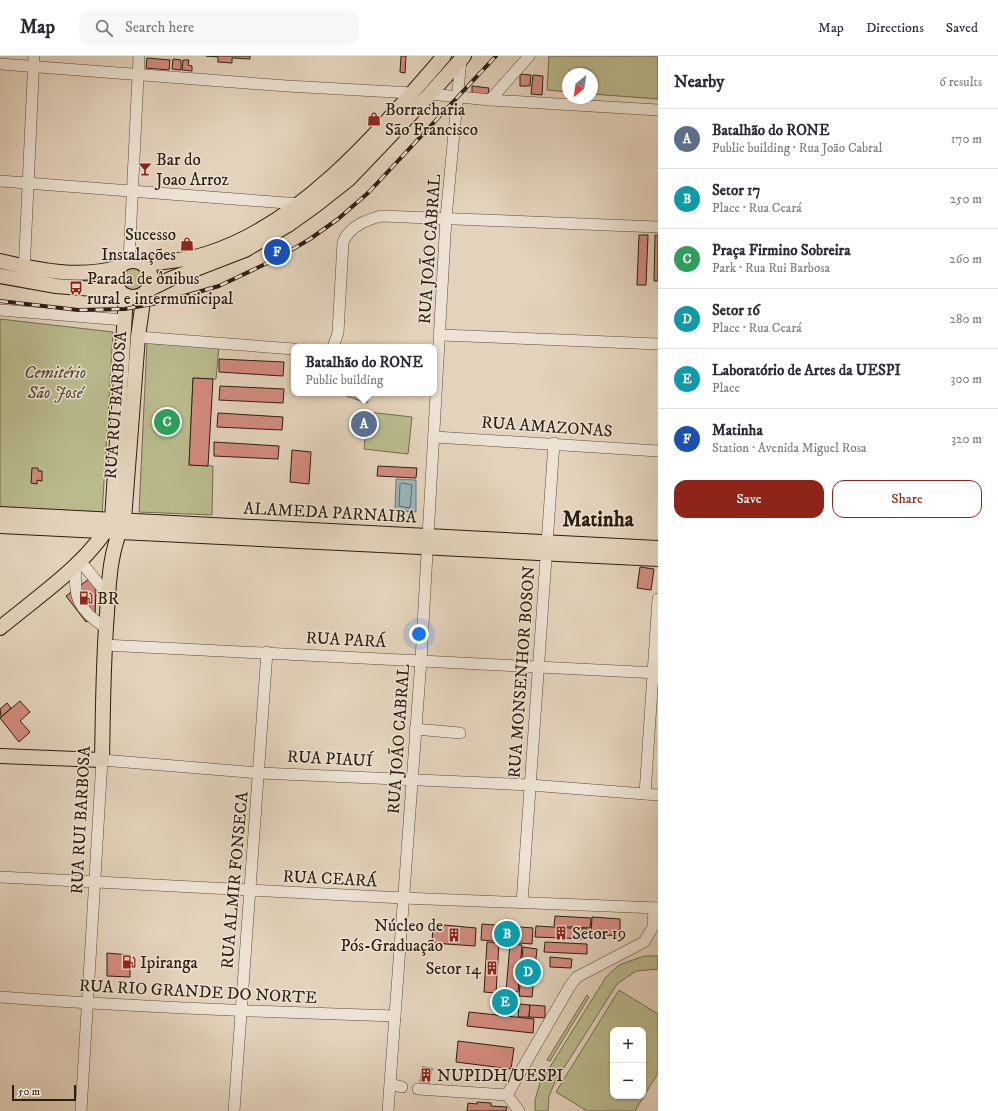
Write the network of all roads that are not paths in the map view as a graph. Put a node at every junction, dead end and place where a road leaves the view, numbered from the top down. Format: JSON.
{"nodes":[{"id":1,"x":139,"y":56,"type":"edge"},
{"id":2,"x":444,"y":56,"type":"edge"},
{"id":3,"x":529,"y":56,"type":"edge"},
{"id":4,"x":462,"y":58,"type":"edge"},
{"id":5,"x":34,"y":61,"type":"edge"},
{"id":6,"x":0,"y":64,"type":"edge"},
{"id":7,"x":138,"y":74,"type":"junction"},
{"id":8,"x":412,"y":93,"type":"junction"},
{"id":9,"x":430,"y":94,"type":"junction"},
{"id":10,"x":458,"y":98,"type":"junction"},
{"id":11,"x":490,"y":100,"type":"junction"},
{"id":12,"x":658,"y":110,"type":"edge"},
{"id":13,"x":0,"y":181,"type":"edge"},
{"id":14,"x":28,"y":182,"type":"junction"},
{"id":15,"x":131,"y":191,"type":"junction"},
{"id":16,"x":300,"y":204,"type":"junction"},
{"id":17,"x":446,"y":218,"type":"junction"},
{"id":18,"x":658,"y":227,"type":"edge"},
{"id":19,"x":0,"y":261,"type":"edge"},
{"id":20,"x":124,"y":264,"type":"junction"},
{"id":21,"x":143,"y":264,"type":"junction"},
{"id":22,"x":24,"y":267,"type":"junction"},
{"id":23,"x":0,"y":276,"type":"edge"},
{"id":24,"x":24,"y":281,"type":"junction"},
{"id":25,"x":146,"y":292,"type":"junction"},
{"id":26,"x":123,"y":294,"type":"junction"},
{"id":27,"x":0,"y":310,"type":"edge"},
{"id":28,"x":124,"y":320,"type":"junction"},
{"id":29,"x":440,"y":335,"type":"junction"},
{"id":30,"x":138,"y":337,"type":"junction"},
{"id":31,"x":334,"y":344,"type":"edge"},
{"id":32,"x":658,"y":344,"type":"edge"},
{"id":33,"x":291,"y":349,"type":"edge"},
{"id":34,"x":126,"y":402,"type":"junction"},
{"id":35,"x":435,"y":437,"type":"junction"},
{"id":36,"x":554,"y":443,"type":"junction"},
{"id":37,"x":658,"y":451,"type":"edge"},
{"id":38,"x":0,"y":514,"type":"edge"},
{"id":39,"x":0,"y":526,"type":"edge"},
{"id":40,"x":115,"y":526,"type":"junction"},
{"id":41,"x":428,"y":541,"type":"junction"},
{"id":42,"x":547,"y":548,"type":"junction"},
{"id":43,"x":658,"y":548,"type":"edge"},
{"id":44,"x":658,"y":559,"type":"edge"},
{"id":45,"x":81,"y":561,"type":"junction"},
{"id":46,"x":110,"y":567,"type":"junction"},
{"id":47,"x":108,"y":595,"type":"junction"},
{"id":48,"x":658,"y":598,"type":"edge"},
{"id":49,"x":0,"y":628,"type":"edge"},
{"id":50,"x":106,"y":628,"type":"junction"},
{"id":51,"x":104,"y":645,"type":"junction"},
{"id":52,"x":268,"y":652,"type":"junction"},
{"id":53,"x":421,"y":660,"type":"junction"},
{"id":54,"x":538,"y":666,"type":"junction"},
{"id":55,"x":656,"y":673,"type":"edge"},
{"id":56,"x":416,"y":729,"type":"junction"},
{"id":57,"x":460,"y":733,"type":"dead end"},
{"id":58,"x":0,"y":756,"type":"edge"},
{"id":59,"x":102,"y":760,"type":"junction"},
{"id":60,"x":260,"y":773,"type":"junction"},
{"id":61,"x":411,"y":780,"type":"junction"},
{"id":62,"x":530,"y":785,"type":"junction"},
{"id":63,"x":645,"y":794,"type":"junction"},
{"id":64,"x":658,"y":795,"type":"edge"},
{"id":65,"x":0,"y":877,"type":"edge"},
{"id":66,"x":96,"y":882,"type":"junction"},
{"id":67,"x":250,"y":891,"type":"junction"},
{"id":68,"x":403,"y":898,"type":"junction"},
{"id":69,"x":522,"y":903,"type":"junction"},
{"id":70,"x":656,"y":908,"type":"edge"},
{"id":71,"x":0,"y":996,"type":"edge"},
{"id":72,"x":86,"y":1004,"type":"junction"},
{"id":73,"x":240,"y":1012,"type":"junction"},
{"id":74,"x":395,"y":1016,"type":"junction"},
{"id":75,"x":390,"y":1084,"type":"junction"},
{"id":76,"x":402,"y":1087,"type":"dead end"},
{"id":77,"x":418,"y":1089,"type":"dead end"},
{"id":78,"x":507,"y":1095,"type":"junction"},
{"id":79,"x":82,"y":1111,"type":"edge"},
{"id":80,"x":234,"y":1111,"type":"edge"},
{"id":81,"x":388,"y":1111,"type":"edge"},
{"id":82,"x":519,"y":1111,"type":"edge"}],
"edges":[{"from":1,"to":7,"type":"street"},
{"from":2,"to":8,"type":"main road"},
{"from":3,"to":11,"type":"street"},
{"from":4,"to":9,"type":"main road"},
{"from":4,"to":10,"type":"street","name":"RUA JOÃO CABRAL"},
{"from":5,"to":6,"type":"street"},
{"from":5,"to":7,"type":"street"},
{"from":5,"to":14,"type":"street"},
{"from":7,"to":8,"type":"street"},
{"from":7,"to":15,"type":"street"},
{"from":8,"to":16,"type":"main road"},
{"from":9,"to":10,"type":"street"},
{"from":9,"to":25,"type":"main road"},
{"from":10,"to":11,"type":"street"},
{"from":10,"to":17,"type":"street","name":"RUA JOÃO CABRAL"},
{"from":11,"to":12,"type":"street"},
{"from":13,"to":14,"type":"street"},
{"from":14,"to":15,"type":"street"},
{"from":14,"to":22,"type":"street"},
{"from":15,"to":16,"type":"street"},
{"from":15,"to":20,"type":"street"},
{"from":16,"to":21,"type":"main road"},
{"from":17,"to":18,"type":"street"},
{"from":17,"to":29,"type":"street","name":"RUA JOÃO CABRAL"},
{"from":17,"to":31,"type":"street"},
{"from":19,"to":22,"type":"main road"},
{"from":20,"to":21,"type":"main road"},
{"from":20,"to":22,"type":"main road"},
{"from":20,"to":26,"type":"main road"},
{"from":21,"to":25,"type":"main road"},
{"from":22,"to":24,"type":"street"},
{"from":23,"to":24,"type":"main road"},
{"from":24,"to":26,"type":"main road"},
{"from":25,"to":26,"type":"main road"},
{"from":25,"to":30,"type":"main road","name":"RUA RUI BARBOSA"},
{"from":26,"to":28,"type":"main road","name":"RUA RUI BARBOSA"},
{"from":27,"to":28,"type":"street"},
{"from":28,"to":34,"type":"main road","name":"RUA RUI BARBOSA"},
{"from":29,"to":32,"type":"street"},
{"from":29,"to":35,"type":"street","name":"RUA JOÃO CABRAL"},
{"from":30,"to":33,"type":"street"},
{"from":30,"to":34,"type":"main road","name":"RUA RUI BARBOSA"},
{"from":34,"to":40,"type":"main road","name":"RUA RUI BARBOSA"},
{"from":35,"to":36,"type":"street","name":"RUA AMAZONAS"},
{"from":35,"to":41,"type":"street","name":"RUA JOÃO CABRAL"},
{"from":36,"to":37,"type":"street","name":"RUA AMAZONAS"},
{"from":36,"to":42,"type":"street","name":"RUA MONSENHOR BOSON"},
{"from":38,"to":40,"type":"main road","name":"ALAMEDA PARNAIBA"},
{"from":39,"to":40,"type":"main road","name":"ALAMEDA PARNAIBA"},
{"from":40,"to":41,"type":"main road","name":"ALAMEDA PARNAIBA"},
{"from":40,"to":45,"type":"main road"},
{"from":40,"to":46,"type":"main road","name":"RUA RUI BARBOSA"},
{"from":41,"to":42,"type":"main road","name":"ALAMEDA PARNAIBA"},
{"from":41,"to":53,"type":"street","name":"RUA JOÃO CABRAL"},
{"from":42,"to":43,"type":"main road","name":"ALAMEDA PARNAIBA"},
{"from":42,"to":44,"type":"main road","name":"ALAMEDA PARNAIBA"},
{"from":42,"to":54,"type":"street","name":"RUA MONSENHOR BOSON"},
{"from":45,"to":46,"type":"main road"},
{"from":45,"to":47,"type":"street"},
{"from":45,"to":49,"type":"main road"},
{"from":45,"to":50,"type":"street"},
{"from":46,"to":47,"type":"main road","name":"RUA RUI BARBOSA"},
{"from":47,"to":50,"type":"main road","name":"RUA RUI BARBOSA"},
{"from":48,"to":55,"type":"street"},
{"from":50,"to":51,"type":"main road","name":"RUA RUI BARBOSA"},
{"from":51,"to":52,"type":"street","name":"RUA PARÁ"},
{"from":51,"to":59,"type":"main road","name":"RUA RUI BARBOSA"},
{"from":52,"to":53,"type":"street","name":"RUA PARÁ"},
{"from":52,"to":60,"type":"street","name":"RUA ALMIR FONSECA"},
{"from":53,"to":54,"type":"street","name":"RUA PARÁ"},
{"from":53,"to":56,"type":"street","name":"RUA JOÃO CABRAL"},
{"from":54,"to":55,"type":"street","name":"RUA PARÁ"},
{"from":54,"to":62,"type":"street","name":"RUA MONSENHOR BOSON"},
{"from":55,"to":63,"type":"street"},
{"from":56,"to":57,"type":"street"},
{"from":56,"to":61,"type":"street","name":"RUA JOÃO CABRAL"},
{"from":58,"to":59,"type":"main road","name":"RUA PIAUÍ"},
{"from":59,"to":60,"type":"street","name":"RUA PIAUÍ"},
{"from":59,"to":66,"type":"street","name":"RUA RUI BARBOSA"},
{"from":60,"to":61,"type":"street","name":"RUA PIAUÍ"},
{"from":60,"to":67,"type":"street","name":"RUA ALMIR FONSECA"},
{"from":61,"to":62,"type":"street","name":"RUA PIAUÍ"},
{"from":61,"to":68,"type":"street","name":"RUA JOÃO CABRAL"},
{"from":62,"to":63,"type":"street","name":"RUA PIAUÍ"},
{"from":62,"to":69,"type":"street","name":"RUA MONSENHOR BOSON"},
{"from":63,"to":64,"type":"street","name":"RUA PIAUÍ"},
{"from":65,"to":66,"type":"street","name":"RUA CEARÁ"},
{"from":66,"to":67,"type":"street","name":"RUA CEARÁ"},
{"from":66,"to":72,"type":"street","name":"RUA RUI BARBOSA"},
{"from":67,"to":68,"type":"street","name":"RUA CEARÁ"},
{"from":67,"to":73,"type":"street","name":"RUA ALMIR FONSECA"},
{"from":68,"to":69,"type":"street","name":"RUA CEARÁ"},
{"from":68,"to":74,"type":"street","name":"RUA JOÃO CABRAL"},
{"from":69,"to":70,"type":"street","name":"RUA CEARÁ"},
{"from":70,"to":78,"type":"street"},
{"from":71,"to":72,"type":"street","name":"RUA RIO GRANDE DO NORTE"},
{"from":72,"to":73,"type":"street","name":"RUA RIO GRANDE DO NORTE"},
{"from":72,"to":79,"type":"street","name":"RUA RUI BARBOSA"},
{"from":73,"to":74,"type":"street","name":"RUA RIO GRANDE DO NORTE"},
{"from":73,"to":80,"type":"street","name":"RUA ALMIR FONSECA"},
{"from":74,"to":75,"type":"street","name":"RUA JOÃO CABRAL"},
{"from":75,"to":76,"type":"street"},
{"from":75,"to":81,"type":"street","name":"RUA JOÃO CABRAL"},
{"from":77,"to":78,"type":"street"},
{"from":78,"to":82,"type":"street"}]}
